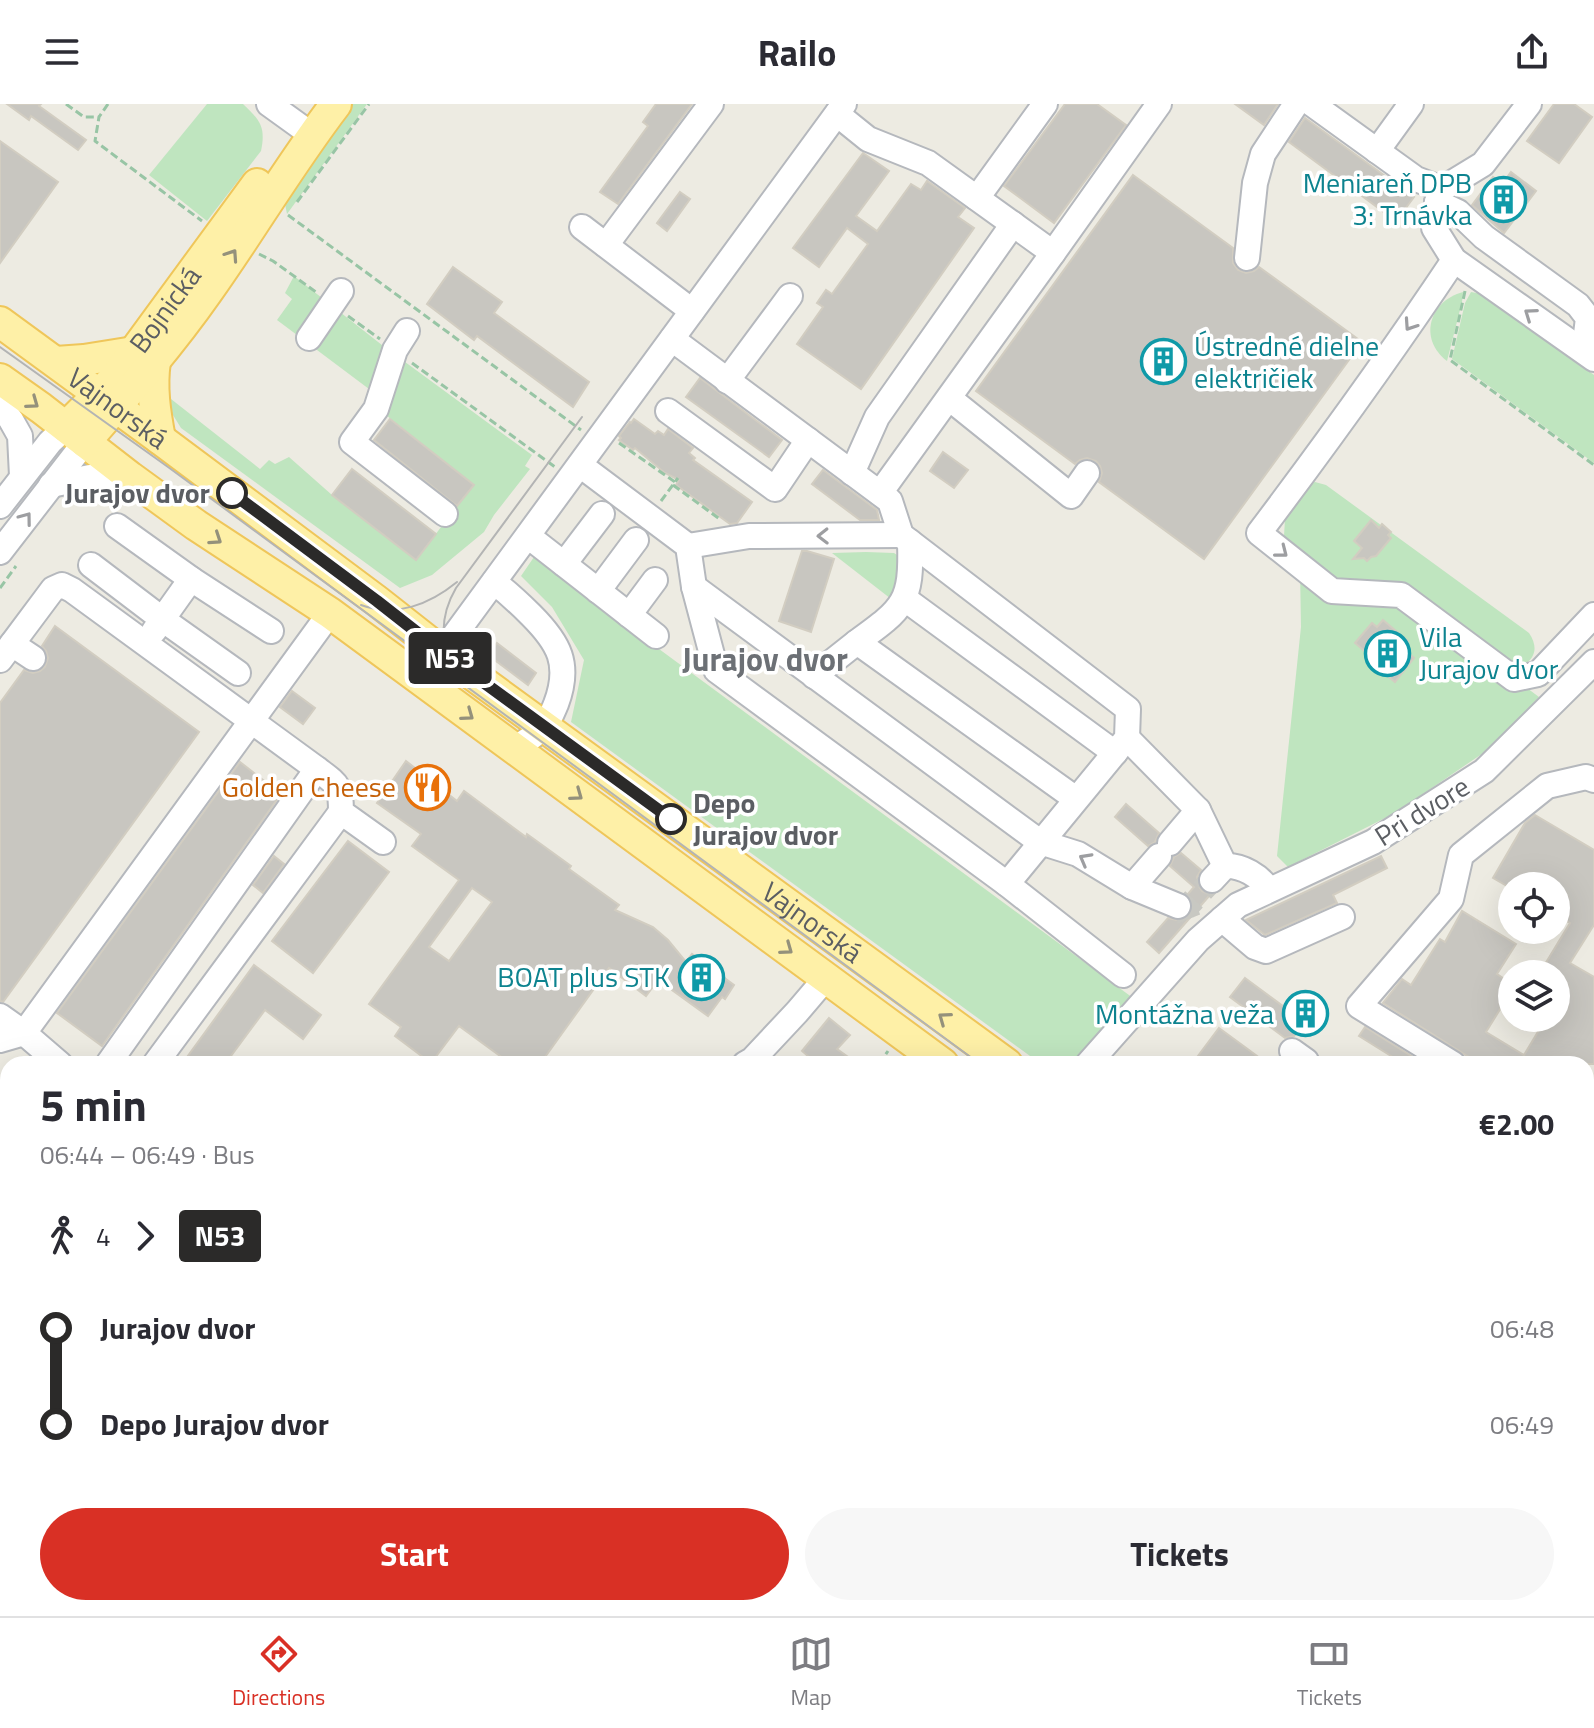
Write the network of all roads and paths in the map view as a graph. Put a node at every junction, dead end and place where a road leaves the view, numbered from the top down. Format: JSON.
{"nodes":[{"id":1,"x":66,"y":104,"type":"edge"},
{"id":2,"x":108,"y":104,"type":"edge"},
{"id":3,"x":269,"y":104,"type":"edge"},
{"id":4,"x":336,"y":104,"type":"edge"},
{"id":5,"x":369,"y":104,"type":"edge"},
{"id":6,"x":711,"y":104,"type":"edge"},
{"id":7,"x":1045,"y":104,"type":"edge"},
{"id":8,"x":1159,"y":104,"type":"edge"},
{"id":9,"x":1296,"y":104,"type":"edge"},
{"id":10,"x":1312,"y":104,"type":"edge"},
{"id":11,"x":1411,"y":104,"type":"edge"},
{"id":12,"x":1529,"y":104,"type":"edge"},
{"id":13,"x":841,"y":109,"type":"edge"},
{"id":14,"x":99,"y":117,"type":"junction"},
{"id":15,"x":309,"y":122,"type":"edge"},
{"id":16,"x":1377,"y":151,"type":"junction"},
{"id":17,"x":1439,"y":195,"type":"junction"},
{"id":18,"x":977,"y":198,"type":"junction"},
{"id":19,"x":297,"y":203,"type":"dead end"},
{"id":20,"x":288,"y":215,"type":"dead end"},
{"id":21,"x":1013,"y":224,"type":"junction"},
{"id":22,"x":208,"y":226,"type":"dead end"},
{"id":23,"x":582,"y":227,"type":"dead end"},
{"id":24,"x":1434,"y":228,"type":"junction"},
{"id":25,"x":1484,"y":237,"type":"junction"},
{"id":26,"x":606,"y":245,"type":"junction"},
{"id":27,"x":1053,"y":253,"type":"junction"},
{"id":28,"x":1247,"y":258,"type":"dead end"},
{"id":29,"x":1462,"y":265,"type":"junction"},
{"id":30,"x":341,"y":291,"type":"dead end"},
{"id":31,"x":790,"y":296,"type":"dead end"},
{"id":32,"x":692,"y":311,"type":"junction"},
{"id":33,"x":0,"y":322,"type":"edge"},
{"id":34,"x":407,"y":331,"type":"dead end"},
{"id":35,"x":309,"y":338,"type":"dead end"},
{"id":36,"x":672,"y":339,"type":"junction"},
{"id":37,"x":1589,"y":355,"type":"edge"},
{"id":38,"x":144,"y":356,"type":"junction"},
{"id":39,"x":56,"y":362,"type":"junction"},
{"id":40,"x":0,"y":379,"type":"edge"},
{"id":41,"x":727,"y":381,"type":"junction"},
{"id":42,"x":949,"y":398,"type":"junction"},
{"id":43,"x":108,"y":400,"type":"junction"},
{"id":44,"x":0,"y":405,"type":"edge"},
{"id":45,"x":668,"y":411,"type":"dead end"},
{"id":46,"x":75,"y":435,"type":"junction"},
{"id":47,"x":160,"y":439,"type":"junction"},
{"id":48,"x":606,"y":440,"type":"junction"},
{"id":49,"x":808,"y":440,"type":"junction"},
{"id":50,"x":580,"y":465,"type":"junction"},
{"id":51,"x":1594,"y":465,"type":"edge"},
{"id":52,"x":852,"y":473,"type":"junction"},
{"id":53,"x":1087,"y":473,"type":"dead end"},
{"id":54,"x":22,"y":476,"type":"junction"},
{"id":55,"x":130,"y":477,"type":"junction"},
{"id":56,"x":675,"y":482,"type":"junction"},
{"id":57,"x":51,"y":485,"type":"junction"},
{"id":58,"x":880,"y":493,"type":"junction"},
{"id":59,"x":0,"y":506,"type":"edge"},
{"id":60,"x":445,"y":514,"type":"dead end"},
{"id":61,"x":602,"y":514,"type":"dead end"},
{"id":62,"x":649,"y":516,"type":"junction"},
{"id":63,"x":726,"y":523,"type":"dead end"},
{"id":64,"x":117,"y":526,"type":"dead end"},
{"id":65,"x":528,"y":536,"type":"junction"},
{"id":66,"x":906,"y":538,"type":"junction"},
{"id":67,"x":636,"y":540,"type":"dead end"},
{"id":68,"x":688,"y":546,"type":"junction"},
{"id":69,"x":8,"y":558,"type":"edge"},
{"id":70,"x":564,"y":564,"type":"junction"},
{"id":71,"x":91,"y":565,"type":"dead end"},
{"id":72,"x":191,"y":579,"type":"junction"},
{"id":73,"x":655,"y":580,"type":"dead end"},
{"id":74,"x":494,"y":582,"type":"junction"},
{"id":75,"x":694,"y":587,"type":"junction"},
{"id":76,"x":0,"y":588,"type":"edge"},
{"id":77,"x":598,"y":591,"type":"junction"},
{"id":78,"x":905,"y":599,"type":"junction"},
{"id":79,"x":330,"y":613,"type":"junction"},
{"id":80,"x":629,"y":615,"type":"junction"},
{"id":81,"x":1594,"y":615,"type":"edge"},
{"id":82,"x":162,"y":619,"type":"junction"},
{"id":83,"x":271,"y":631,"type":"dead end"},
{"id":84,"x":656,"y":636,"type":"dead end"},
{"id":85,"x":857,"y":642,"type":"junction"},
{"id":86,"x":145,"y":643,"type":"junction"},
{"id":87,"x":6,"y":652,"type":"edge"},
{"id":88,"x":442,"y":652,"type":"junction"},
{"id":89,"x":33,"y":658,"type":"dead end"},
{"id":90,"x":1594,"y":662,"type":"edge"},
{"id":91,"x":238,"y":673,"type":"dead end"},
{"id":92,"x":814,"y":676,"type":"junction"},
{"id":93,"x":421,"y":681,"type":"junction"},
{"id":94,"x":252,"y":720,"type":"junction"},
{"id":95,"x":544,"y":727,"type":"junction"},
{"id":96,"x":1121,"y":745,"type":"junction"},
{"id":97,"x":515,"y":749,"type":"junction"},
{"id":98,"x":317,"y":769,"type":"junction"},
{"id":99,"x":1594,"y":780,"type":"edge"},
{"id":100,"x":1076,"y":799,"type":"junction"},
{"id":101,"x":1198,"y":810,"type":"junction"},
{"id":102,"x":341,"y":812,"type":"junction"},
{"id":103,"x":383,"y":842,"type":"dead end"},
{"id":104,"x":1040,"y":842,"type":"junction"},
{"id":105,"x":1007,"y":884,"type":"junction"},
{"id":106,"x":1132,"y":887,"type":"junction"},
{"id":107,"x":1269,"y":890,"type":"junction"},
{"id":108,"x":1342,"y":917,"type":"dead end"},
{"id":109,"x":1222,"y":919,"type":"junction"},
{"id":110,"x":1188,"y":922,"type":"junction"},
{"id":111,"x":178,"y":964,"type":"junction"},
{"id":112,"x":1123,"y":975,"type":"dead end"},
{"id":113,"x":826,"y":978,"type":"junction"},
{"id":114,"x":211,"y":988,"type":"junction"},
{"id":115,"x":0,"y":1016,"type":"edge"},
{"id":116,"x":24,"y":1033,"type":"junction"},
{"id":117,"x":0,"y":1040,"type":"edge"},
{"id":118,"x":892,"y":1046,"type":"dead end"},
{"id":119,"x":51,"y":1056,"type":"edge"},
{"id":120,"x":114,"y":1056,"type":"edge"},
{"id":121,"x":161,"y":1056,"type":"edge"},
{"id":122,"x":756,"y":1056,"type":"edge"},
{"id":123,"x":885,"y":1056,"type":"edge"},
{"id":124,"x":932,"y":1056,"type":"edge"},
{"id":125,"x":996,"y":1056,"type":"edge"},
{"id":126,"x":1094,"y":1056,"type":"edge"},
{"id":127,"x":1440,"y":1056,"type":"edge"}],
"edges":[{"from":1,"to":14,"type":"path"},
{"from":2,"to":14,"type":"path"},
{"from":3,"to":15,"type":"street"},
{"from":4,"to":15,"type":"main road","name":"Bojnická"},
{"from":5,"to":19,"type":"path"},
{"from":6,"to":26,"type":"street"},
{"from":7,"to":18,"type":"street"},
{"from":8,"to":27,"type":"street"},
{"from":9,"to":28,"type":"street"},
{"from":10,"to":16,"type":"street"},
{"from":11,"to":16,"type":"street"},
{"from":12,"to":17,"type":"street"},
{"from":13,"to":18,"type":"street"},
{"from":13,"to":32,"type":"street"},
{"from":14,"to":22,"type":"path"},
{"from":15,"to":38,"type":"main road","name":"Bojnická"},
{"from":16,"to":17,"type":"street"},
{"from":17,"to":24,"type":"street"},
{"from":17,"to":25,"type":"street"},
{"from":18,"to":21,"type":"street"},
{"from":20,"to":48,"type":"path"},
{"from":21,"to":27,"type":"street"},
{"from":21,"to":52,"type":"street"},
{"from":23,"to":26,"type":"street"},
{"from":24,"to":25,"type":"street"},
{"from":24,"to":29,"type":"street"},
{"from":25,"to":37,"type":"street"},
{"from":26,"to":32,"type":"street"},
{"from":27,"to":42,"type":"street"},
{"from":37,"to":29,"type":"street","one_way":true},
{"from":29,"to":51,"type":"path"},
{"from":29,"to":81,"type":"street","one_way":true},
{"from":30,"to":35,"type":"street"},
{"from":31,"to":41,"type":"street"},
{"from":32,"to":36,"type":"street"},
{"from":33,"to":39,"type":"main road","name":"Vajnorská"},
{"from":34,"to":60,"type":"street"},
{"from":36,"to":41,"type":"street"},
{"from":36,"to":48,"type":"street"},
{"from":38,"to":39,"type":"main road"},
{"from":38,"to":43,"type":"main road","name":"Bojnická"},
{"from":38,"to":47,"type":"main road"},
{"from":39,"to":43,"type":"main road","name":"Vajnorská"},
{"from":40,"to":46,"type":"main road","name":"Vajnorská","one_way":true},
{"from":41,"to":49,"type":"street"},
{"from":42,"to":53,"type":"street"},
{"from":42,"to":58,"type":"street"},
{"from":43,"to":46,"type":"main road","name":"Bojnická"},
{"from":43,"to":47,"type":"main road","name":"Vajnorská"},
{"from":44,"to":54,"type":"street"},
{"from":45,"to":49,"type":"street"},
{"from":46,"to":54,"type":"street","name":"Bojnická"},
{"from":46,"to":55,"type":"main road","name":"Vajnorská"},
{"from":46,"to":57,"type":"street","name":"Bojnická"},
{"from":47,"to":88,"type":"main road","name":"Vajnorská"},
{"from":48,"to":50,"type":"street"},
{"from":48,"to":56,"type":"path"},
{"from":49,"to":52,"type":"street"},
{"from":50,"to":62,"type":"street"},
{"from":50,"to":65,"type":"street"},
{"from":52,"to":58,"type":"street"},
{"from":54,"to":59,"type":"street","name":"Bojnická"},
{"from":55,"to":57,"type":"street"},
{"from":55,"to":79,"type":"main road","name":"Vajnorská","one_way":true},
{"from":56,"to":62,"type":"path"},
{"from":56,"to":63,"type":"path"},
{"from":69,"to":57,"type":"street","name":"Bojnická","one_way":true},
{"from":58,"to":66,"type":"street"},
{"from":61,"to":70,"type":"street"},
{"from":62,"to":68,"type":"street"},
{"from":64,"to":72,"type":"street"},
{"from":65,"to":70,"type":"street"},
{"from":65,"to":74,"type":"street"},
{"from":66,"to":68,"type":"street","one_way":true},
{"from":66,"to":78,"type":"street"},
{"from":66,"to":96,"type":"street"},
{"from":67,"to":77,"type":"street"},
{"from":68,"to":75,"type":"street"},
{"from":69,"to":76,"type":"path"},
{"from":70,"to":77,"type":"street"},
{"from":71,"to":82,"type":"street"},
{"from":72,"to":82,"type":"street"},
{"from":72,"to":83,"type":"street"},
{"from":73,"to":80,"type":"street"},
{"from":74,"to":88,"type":"street"},
{"from":74,"to":95,"type":"street"},
{"from":75,"to":92,"type":"street"},
{"from":75,"to":105,"type":"street"},
{"from":77,"to":80,"type":"street"},
{"from":78,"to":85,"type":"street"},
{"from":78,"to":96,"type":"street"},
{"from":79,"to":93,"type":"main road","name":"Vajnorská"},
{"from":79,"to":94,"type":"street"},
{"from":80,"to":84,"type":"street"},
{"from":82,"to":86,"type":"street"},
{"from":82,"to":91,"type":"street"},
{"from":85,"to":92,"type":"street"},
{"from":85,"to":100,"type":"street"},
{"from":86,"to":87,"type":"street"},
{"from":86,"to":94,"type":"street"},
{"from":87,"to":89,"type":"street"},
{"from":88,"to":93,"type":"street"},
{"from":88,"to":95,"type":"main road","name":"Vajnorská"},
{"from":90,"to":107,"type":"street","name":"Pri dvore"},
{"from":92,"to":104,"type":"street"},
{"from":93,"to":97,"type":"main road","name":"Vajnorská","one_way":true},
{"from":94,"to":98,"type":"street"},
{"from":94,"to":116,"type":"street"},
{"from":95,"to":97,"type":"street"},
{"from":125,"to":95,"type":"main road","name":"Vajnorská","one_way":true},
{"from":96,"to":100,"type":"street"},
{"from":96,"to":101,"type":"street"},
{"from":97,"to":113,"type":"main road","name":"Vajnorská","one_way":true},
{"from":98,"to":102,"type":"street"},
{"from":98,"to":111,"type":"street"},
{"from":99,"to":127,"type":"street"},
{"from":100,"to":104,"type":"street"},
{"from":101,"to":106,"type":"street"},
{"from":101,"to":107,"type":"street"},
{"from":102,"to":103,"type":"street"},
{"from":102,"to":114,"type":"street"},
{"from":104,"to":105,"type":"street"},
{"from":106,"to":104,"type":"street","one_way":true},
{"from":105,"to":112,"type":"street"},
{"from":106,"to":110,"type":"street"},
{"from":107,"to":109,"type":"street","name":"Pri dvore"},
{"from":108,"to":109,"type":"street"},
{"from":109,"to":110,"type":"street","name":"Pri dvore"},
{"from":110,"to":126,"type":"street","name":"Pri dvore"},
{"from":111,"to":114,"type":"street"},
{"from":111,"to":120,"type":"street"},
{"from":113,"to":122,"type":"street"},
{"from":113,"to":124,"type":"main road","name":"Vajnorská"},
{"from":114,"to":121,"type":"street"},
{"from":115,"to":116,"type":"street"},
{"from":116,"to":117,"type":"street"},
{"from":116,"to":119,"type":"street"},
{"from":118,"to":123,"type":"path"}]}
